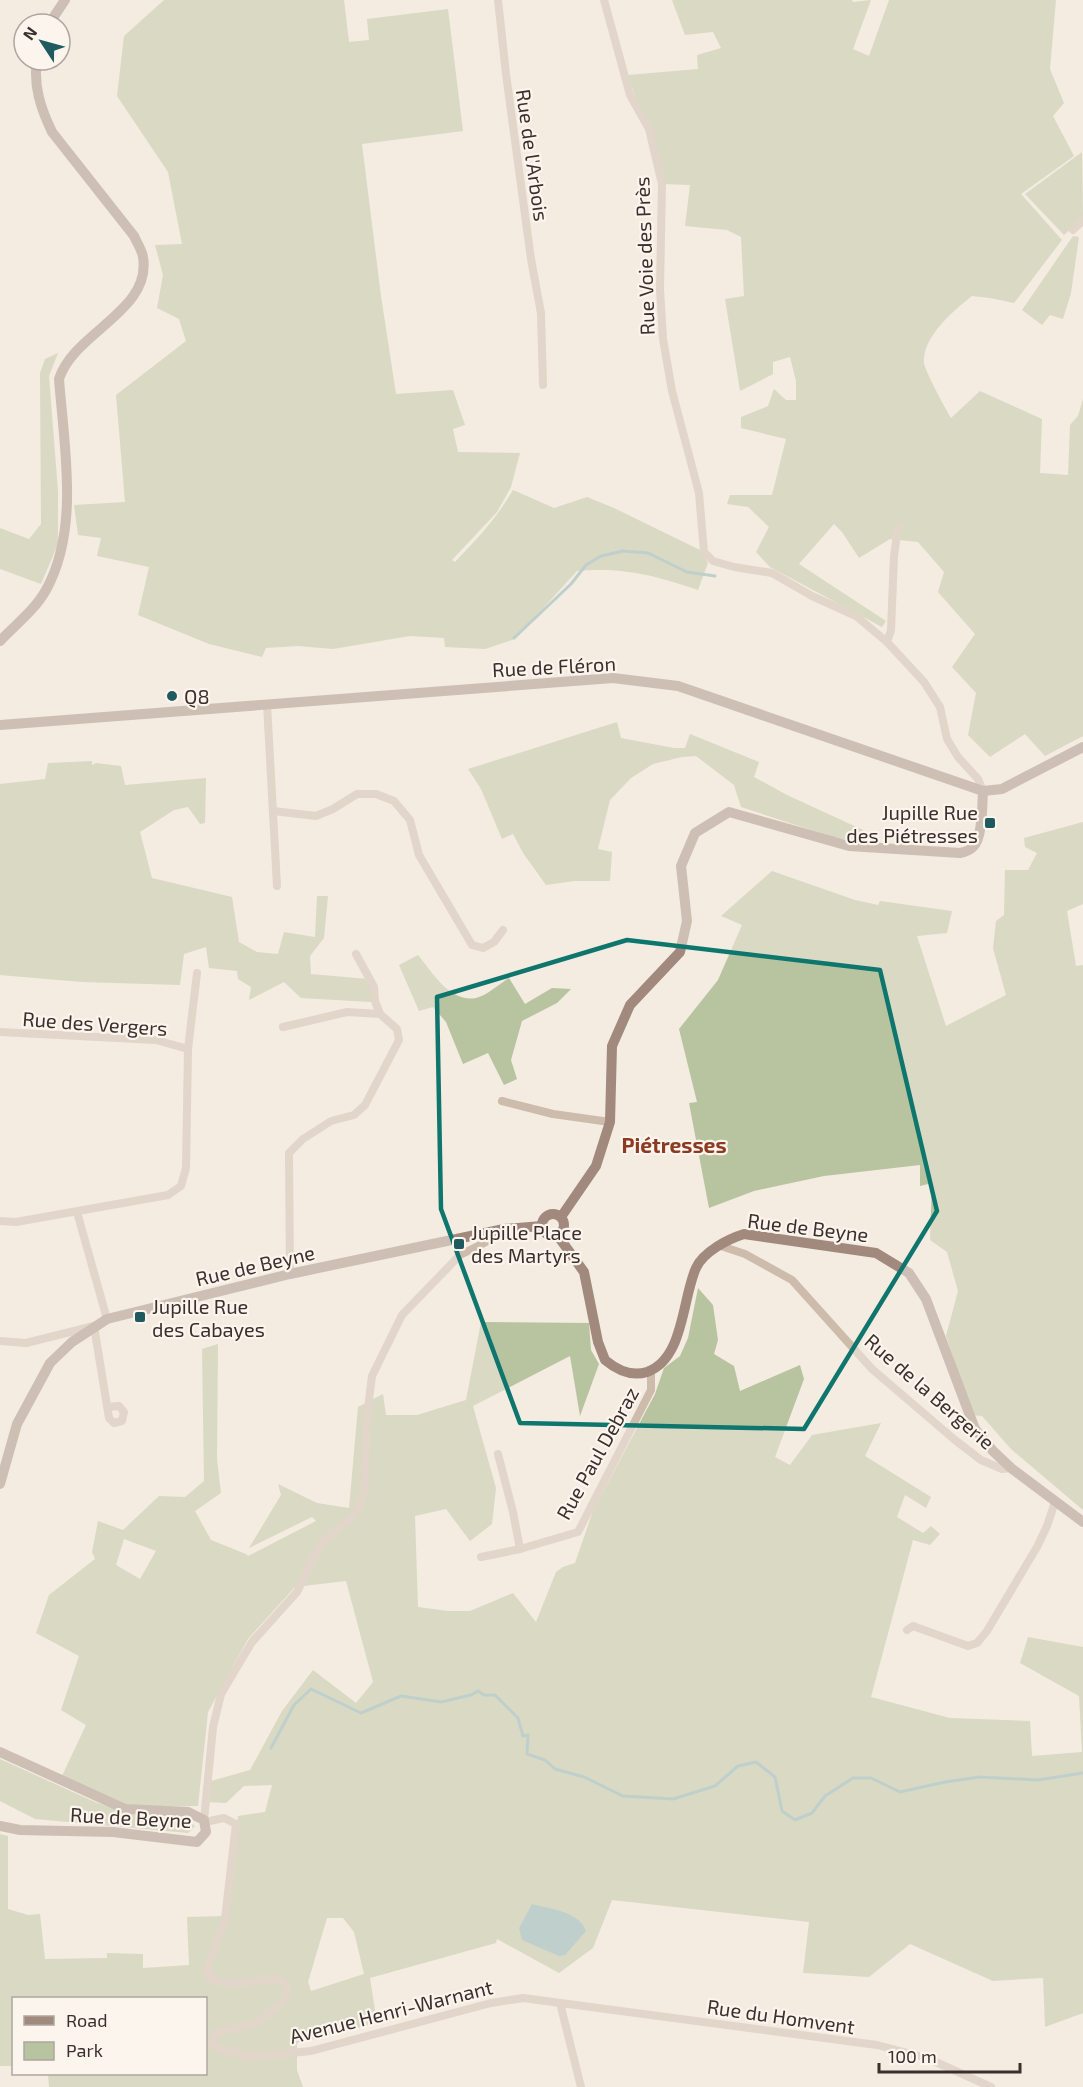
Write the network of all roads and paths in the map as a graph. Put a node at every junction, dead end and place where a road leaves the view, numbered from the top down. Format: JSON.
{"nodes":[{"id":1,"x":498,"y":0,"type":"edge"},
{"id":2,"x":604,"y":0,"type":"edge"},
{"id":3,"x":37,"y":72,"type":"edge"},
{"id":4,"x":1083,"y":220,"type":"edge"},
{"id":5,"x":1073,"y":230,"type":"dead end"},
{"id":6,"x":543,"y":385,"type":"dead end"},
{"id":7,"x":898,"y":527,"type":"dead end"},
{"id":8,"x":0,"y":641,"type":"edge"},
{"id":9,"x":887,"y":642,"type":"junction"},
{"id":10,"x":267,"y":704,"type":"junction"},
{"id":11,"x":0,"y":725,"type":"edge"},
{"id":12,"x":1083,"y":747,"type":"edge"},
{"id":13,"x":983,"y":791,"type":"junction"},
{"id":14,"x":273,"y":811,"type":"junction"},
{"id":15,"x":278,"y":886,"type":"dead end"},
{"id":16,"x":503,"y":930,"type":"dead end"},
{"id":17,"x":356,"y":954,"type":"dead end"},
{"id":18,"x":197,"y":973,"type":"dead end"},
{"id":19,"x":380,"y":1014,"type":"junction"},
{"id":20,"x":283,"y":1027,"type":"dead end"},
{"id":21,"x":0,"y":1032,"type":"edge"},
{"id":22,"x":188,"y":1049,"type":"junction"},
{"id":23,"x":502,"y":1101,"type":"dead end"},
{"id":24,"x":610,"y":1122,"type":"junction"},
{"id":25,"x":77,"y":1212,"type":"junction"},
{"id":26,"x":561,"y":1217,"type":"junction"},
{"id":27,"x":0,"y":1221,"type":"edge"},
{"id":28,"x":542,"y":1226,"type":"junction"},
{"id":29,"x":504,"y":1229,"type":"junction"},
{"id":30,"x":558,"y":1236,"type":"junction"},
{"id":31,"x":718,"y":1245,"type":"junction"},
{"id":32,"x":290,"y":1274,"type":"junction"},
{"id":33,"x":107,"y":1319,"type":"junction"},
{"id":34,"x":94,"y":1326,"type":"junction"},
{"id":35,"x":0,"y":1341,"type":"edge"},
{"id":36,"x":651,"y":1370,"type":"junction"},
{"id":37,"x":107,"y":1407,"type":"dead end"},
{"id":38,"x":498,"y":1454,"type":"dead end"},
{"id":39,"x":1011,"y":1468,"type":"junction"},
{"id":40,"x":0,"y":1484,"type":"edge"},
{"id":41,"x":1055,"y":1502,"type":"junction"},
{"id":42,"x":1083,"y":1522,"type":"edge"},
{"id":43,"x":520,"y":1549,"type":"junction"},
{"id":44,"x":481,"y":1557,"type":"dead end"},
{"id":45,"x":907,"y":1630,"type":"dead end"},
{"id":46,"x":0,"y":1752,"type":"edge"},
{"id":47,"x":204,"y":1821,"type":"junction"},
{"id":48,"x":0,"y":1827,"type":"edge"},
{"id":49,"x":560,"y":2003,"type":"junction"},
{"id":50,"x":581,"y":2087,"type":"edge"},
{"id":51,"x":991,"y":2087,"type":"edge"}],
"edges":[{"from":1,"to":6,"type":"street","name":"Rue de l'Arbois"},
{"from":2,"to":9,"type":"street","name":"Rue Voie des Près"},
{"from":3,"to":8,"type":"street"},
{"from":4,"to":5,"type":"street"},
{"from":7,"to":9,"type":"street"},
{"from":9,"to":13,"type":"street"},
{"from":10,"to":11,"type":"street","name":"Rue de Fléron"},
{"from":10,"to":13,"type":"street","name":"Rue de Fléron"},
{"from":10,"to":14,"type":"street"},
{"from":12,"to":13,"type":"street"},
{"from":13,"to":24,"type":"street"},
{"from":14,"to":15,"type":"street"},
{"from":14,"to":16,"type":"street"},
{"from":17,"to":19,"type":"street"},
{"from":18,"to":22,"type":"street","name":"Rue des Vergers"},
{"from":19,"to":20,"type":"street"},
{"from":19,"to":32,"type":"street"},
{"from":21,"to":22,"type":"street","name":"Rue des Vergers"},
{"from":22,"to":25,"type":"street","name":"Rue des Vergers"},
{"from":23,"to":24,"type":"street"},
{"from":24,"to":26,"type":"street"},
{"from":25,"to":27,"type":"street","name":"Rue des Vergers"},
{"from":25,"to":33,"type":"street"},
{"from":26,"to":28,"type":"street"},
{"from":26,"to":30,"type":"street"},
{"from":28,"to":29,"type":"street","name":"Rue de Beyne"},
{"from":28,"to":30,"type":"street"},
{"from":29,"to":32,"type":"street","name":"Rue de Beyne"},
{"from":29,"to":47,"type":"street"},
{"from":30,"to":36,"type":"street"},
{"from":31,"to":36,"type":"street","name":"Rue de Beyne"},
{"from":31,"to":39,"type":"street","name":"Rue de la Bergerie"},
{"from":31,"to":39,"type":"street","name":"Rue de Beyne"},
{"from":32,"to":33,"type":"street","name":"Rue de Beyne"},
{"from":33,"to":34,"type":"street","name":"Rue de Beyne"},
{"from":34,"to":35,"type":"street"},
{"from":34,"to":37,"type":"street"},
{"from":34,"to":40,"type":"street","name":"Rue de Beyne"},
{"from":36,"to":43,"type":"street","name":"Rue Paul Debraz"},
{"from":38,"to":43,"type":"street"},
{"from":39,"to":41,"type":"street","name":"Rue de Beyne"},
{"from":41,"to":42,"type":"street","name":"Rue de Beyne"},
{"from":41,"to":45,"type":"street"},
{"from":43,"to":44,"type":"street","name":"Rue Paul Debraz"},
{"from":46,"to":47,"type":"street","name":"Rue de Beyne"},
{"from":47,"to":48,"type":"street","name":"Rue de Beyne"},
{"from":47,"to":49,"type":"street","name":"Avenue Henri-Warnant"},
{"from":49,"to":50,"type":"street"},
{"from":49,"to":51,"type":"street","name":"Rue du Homvent"}]}
